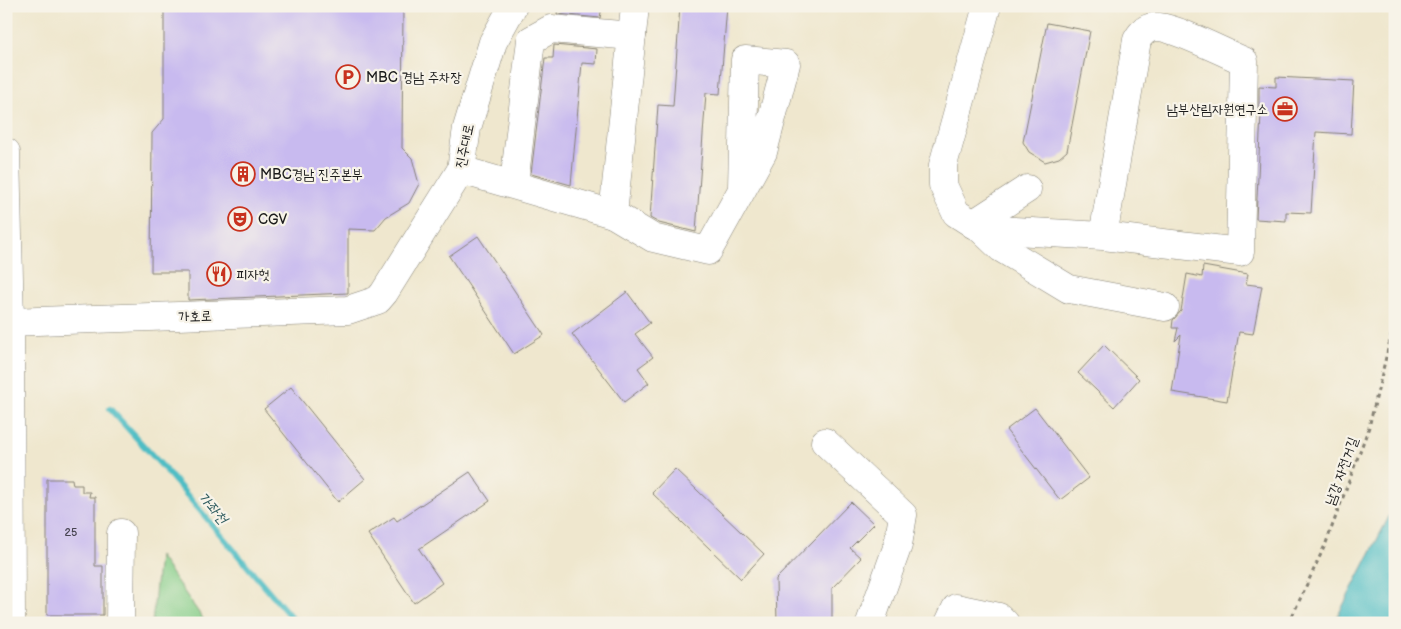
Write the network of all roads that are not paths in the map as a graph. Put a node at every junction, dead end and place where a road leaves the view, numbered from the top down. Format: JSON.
{"nodes":[{"id":1,"x":513,"y":6,"type":"edge"},
{"id":2,"x":635,"y":6,"type":"edge"},
{"id":3,"x":987,"y":6,"type":"edge"},
{"id":4,"x":632,"y":36,"type":"junction"},
{"id":5,"x":6,"y":152,"type":"edge"},
{"id":6,"x":461,"y":170,"type":"junction"},
{"id":7,"x":514,"y":184,"type":"junction"},
{"id":8,"x":742,"y":188,"type":"dead end"},
{"id":9,"x":1027,"y":189,"type":"dead end"},
{"id":10,"x":613,"y":214,"type":"junction"},
{"id":11,"x":977,"y":226,"type":"junction"},
{"id":12,"x":1104,"y":236,"type":"junction"},
{"id":13,"x":378,"y":300,"type":"joint"},
{"id":14,"x":1166,"y":307,"type":"dead end"},
{"id":15,"x":10,"y":322,"type":"junction"},
{"id":16,"x":825,"y":442,"type":"dead end"},
{"id":17,"x":121,"y":533,"type":"dead end"},
{"id":18,"x":8,"y":556,"type":"edge"},
{"id":19,"x":952,"y":616,"type":"edge"},
{"id":20,"x":11,"y":623,"type":"edge"},
{"id":21,"x":120,"y":623,"type":"edge"},
{"id":22,"x":870,"y":623,"type":"edge"},
{"id":23,"x":1005,"y":623,"type":"edge"}],
"edges":[{"from":1,"to":6,"type":"street","name":"진주대로"},
{"from":2,"to":4,"type":"street"},
{"from":3,"to":11,"type":"street"},
{"from":4,"to":7,"type":"street"},
{"from":4,"to":10,"type":"street"},
{"from":5,"to":15,"type":"street"},
{"from":6,"to":7,"type":"street"},
{"from":6,"to":13,"type":"street","name":"진주대로"},
{"from":7,"to":10,"type":"street"},
{"from":8,"to":10,"type":"street"},
{"from":9,"to":11,"type":"street"},
{"from":11,"to":12,"type":"street"},
{"from":11,"to":14,"type":"street"},
{"from":12,"to":12,"type":"street"},
{"from":13,"to":15,"type":"street","name":"가호로"},
{"from":15,"to":18,"type":"street"},
{"from":16,"to":22,"type":"street"},
{"from":17,"to":21,"type":"street"},
{"from":18,"to":20,"type":"street"},
{"from":19,"to":23,"type":"street"}]}
